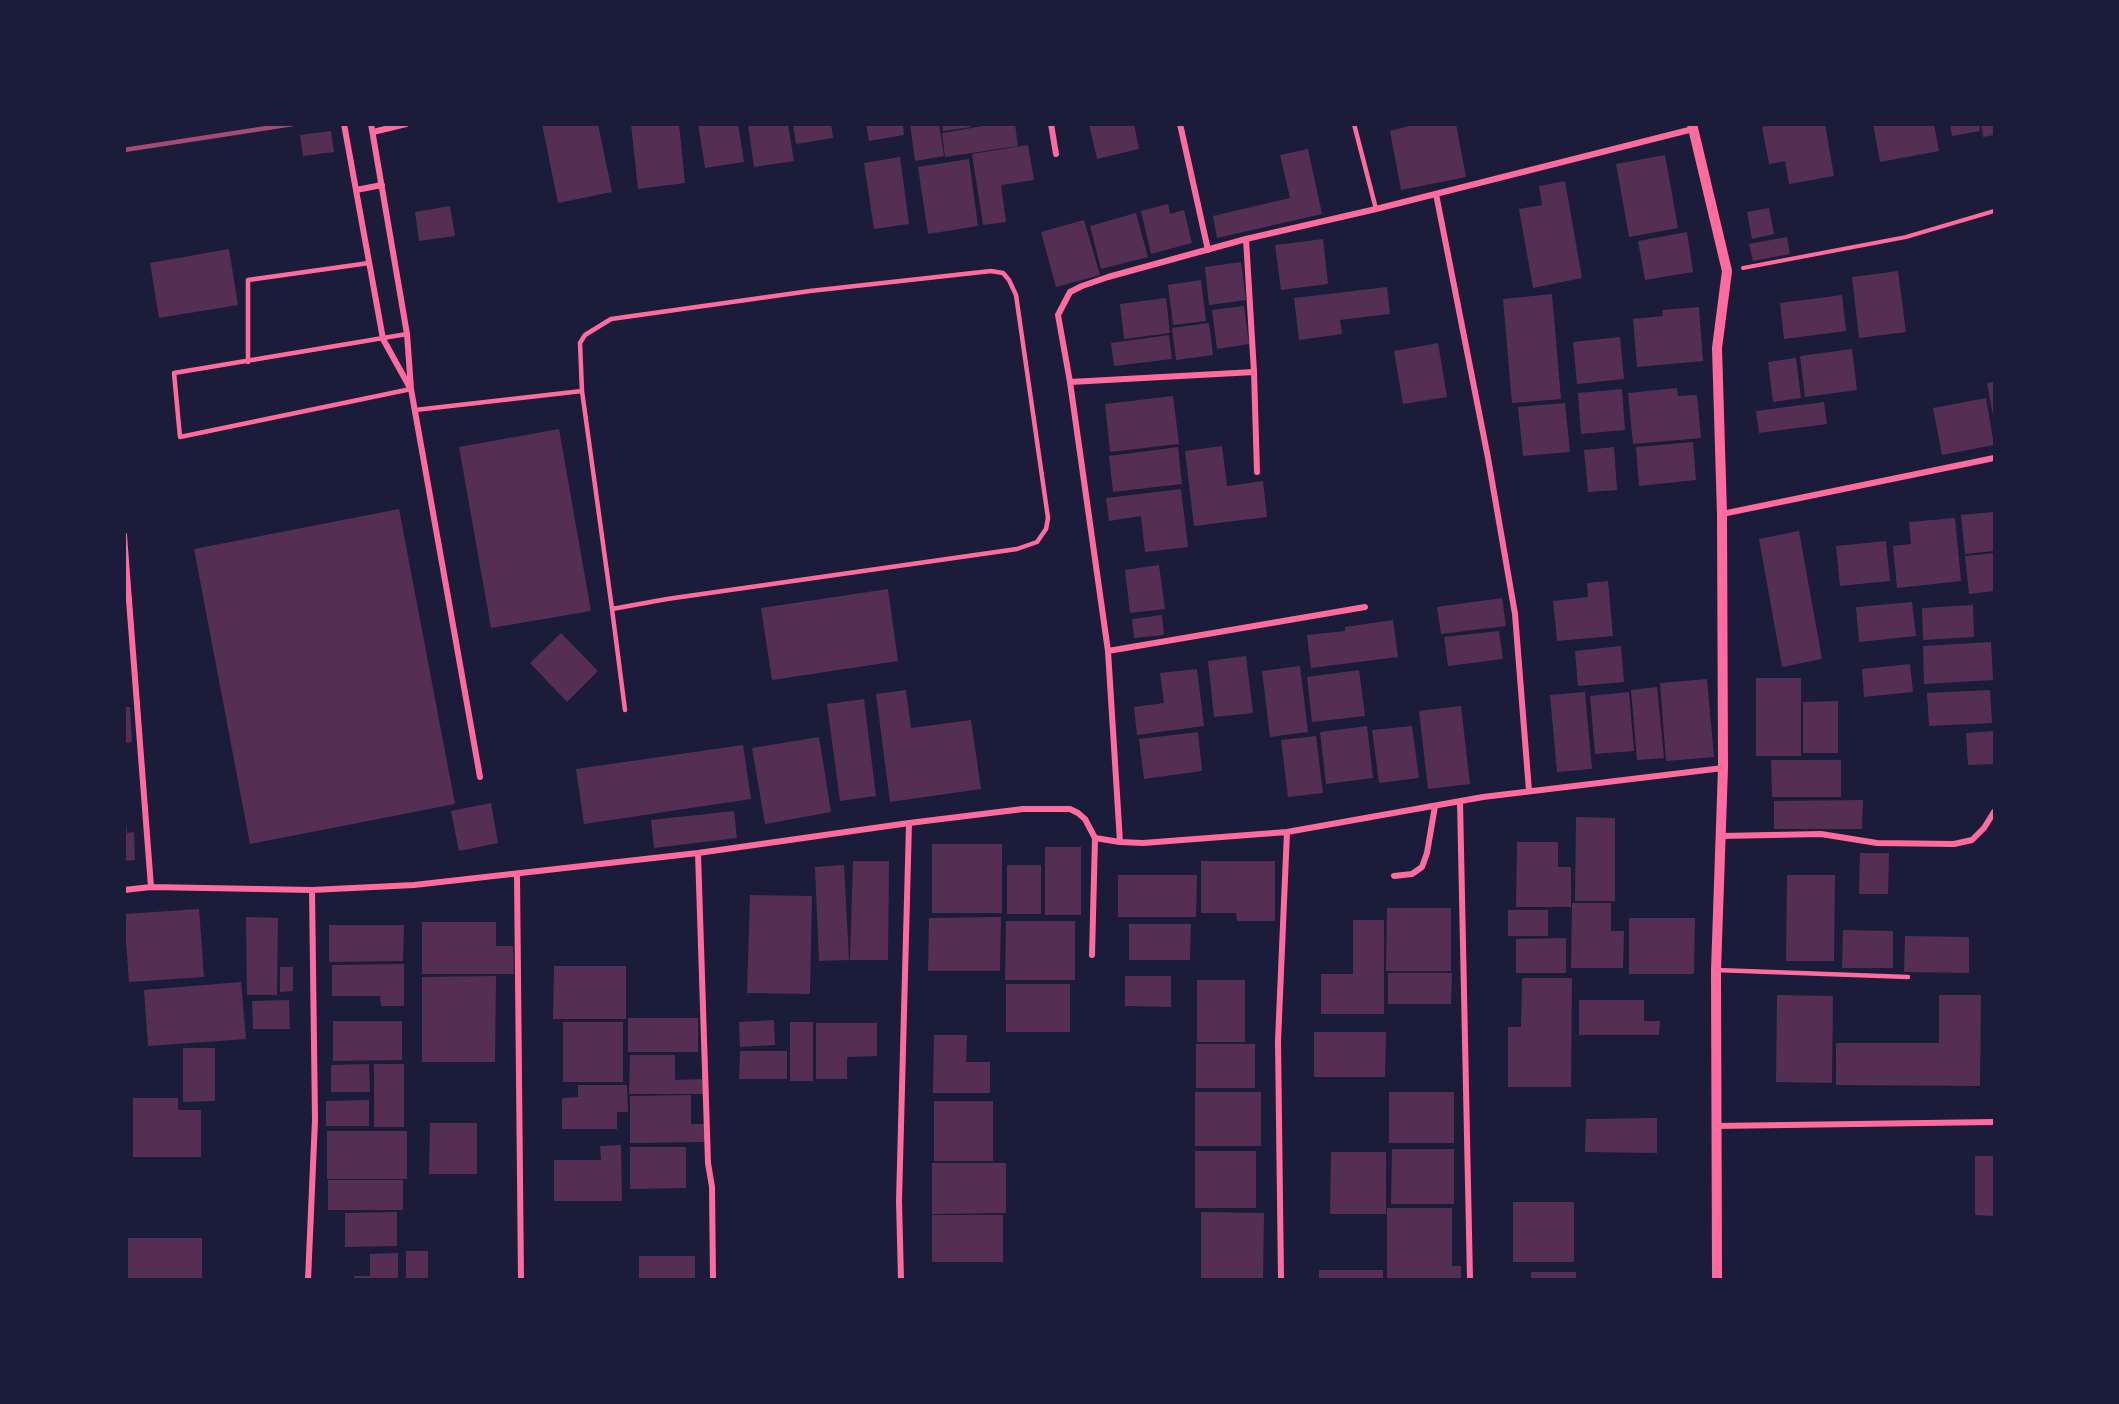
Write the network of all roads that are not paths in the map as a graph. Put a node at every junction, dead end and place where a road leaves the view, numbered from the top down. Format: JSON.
{"nodes":[{"id":1,"x":344,"y":124,"type":"edge"},
{"id":2,"x":406,"y":124,"type":"edge"},
{"id":3,"x":1051,"y":124,"type":"edge"},
{"id":4,"x":1180,"y":124,"type":"edge"},
{"id":5,"x":1354,"y":124,"type":"edge"},
{"id":6,"x":1693,"y":127,"type":"edge"},
{"id":7,"x":372,"y":128,"type":"edge"},
{"id":8,"x":1056,"y":154,"type":"dead end"},
{"id":9,"x":382,"y":185,"type":"junction"},
{"id":10,"x":356,"y":190,"type":"junction"},
{"id":11,"x":1436,"y":194,"type":"junction"},
{"id":12,"x":1376,"y":208,"type":"junction"},
{"id":13,"x":1246,"y":239,"type":"junction"},
{"id":14,"x":1208,"y":250,"type":"junction"},
{"id":15,"x":369,"y":263,"type":"junction"},
{"id":16,"x":406,"y":334,"type":"junction"},
{"id":17,"x":383,"y":339,"type":"junction"},
{"id":18,"x":248,"y":362,"type":"junction"},
{"id":19,"x":1254,"y":372,"type":"junction"},
{"id":20,"x":1070,"y":382,"type":"junction"},
{"id":21,"x":411,"y":389,"type":"junction"},
{"id":22,"x":582,"y":391,"type":"junction"},
{"id":23,"x":415,"y":410,"type":"junction"},
{"id":24,"x":1995,"y":458,"type":"edge"},
{"id":25,"x":1257,"y":472,"type":"dead end"},
{"id":26,"x":1722,"y":514,"type":"junction"},
{"id":27,"x":124,"y":535,"type":"edge"},
{"id":28,"x":1365,"y":606,"type":"dead end"},
{"id":29,"x":612,"y":609,"type":"junction"},
{"id":30,"x":1108,"y":651,"type":"junction"},
{"id":31,"x":626,"y":710,"type":"dead end"},
{"id":32,"x":1723,"y":768,"type":"junction"},
{"id":33,"x":480,"y":777,"type":"dead end"},
{"id":34,"x":1529,"y":791,"type":"junction"},
{"id":35,"x":1460,"y":801,"type":"junction"},
{"id":36,"x":1435,"y":806,"type":"junction"},
{"id":37,"x":1995,"y":812,"type":"edge"},
{"id":38,"x":909,"y":823,"type":"junction"},
{"id":39,"x":1287,"y":832,"type":"junction"},
{"id":40,"x":1721,"y":836,"type":"junction"},
{"id":41,"x":1095,"y":838,"type":"junction"},
{"id":42,"x":1120,"y":842,"type":"junction"},
{"id":43,"x":698,"y":853,"type":"junction"},
{"id":44,"x":517,"y":875,"type":"junction"},
{"id":45,"x":1394,"y":876,"type":"dead end"},
{"id":46,"x":151,"y":887,"type":"junction"},
{"id":47,"x":124,"y":890,"type":"edge"},
{"id":48,"x":312,"y":890,"type":"junction"},
{"id":49,"x":1092,"y":955,"type":"dead end"},
{"id":50,"x":1716,"y":970,"type":"junction"},
{"id":51,"x":1908,"y":977,"type":"dead end"},
{"id":52,"x":1995,"y":1122,"type":"edge"},
{"id":53,"x":1716,"y":1126,"type":"junction"},
{"id":54,"x":308,"y":1280,"type":"edge"},
{"id":55,"x":520,"y":1280,"type":"edge"},
{"id":56,"x":713,"y":1280,"type":"edge"},
{"id":57,"x":901,"y":1280,"type":"edge"},
{"id":58,"x":1281,"y":1280,"type":"edge"},
{"id":59,"x":1470,"y":1280,"type":"edge"},
{"id":60,"x":1717,"y":1280,"type":"edge"}],
"edges":[{"from":1,"to":10,"type":"street"},
{"from":2,"to":7,"type":"street"},
{"from":3,"to":8,"type":"street"},
{"from":4,"to":14,"type":"street"},
{"from":5,"to":12,"type":"lane"},
{"from":6,"to":11,"type":"street"},
{"from":6,"to":26,"type":"street"},
{"from":7,"to":9,"type":"street"},
{"from":9,"to":10,"type":"street"},
{"from":9,"to":16,"type":"street"},
{"from":10,"to":15,"type":"street"},
{"from":11,"to":12,"type":"street"},
{"from":11,"to":34,"type":"street"},
{"from":12,"to":13,"type":"street"},
{"from":13,"to":14,"type":"street"},
{"from":13,"to":19,"type":"street"},
{"from":14,"to":20,"type":"street"},
{"from":15,"to":17,"type":"street"},
{"from":15,"to":18,"type":"lane"},
{"from":16,"to":17,"type":"lane"},
{"from":16,"to":21,"type":"street"},
{"from":17,"to":18,"type":"lane"},
{"from":17,"to":21,"type":"street"},
{"from":18,"to":21,"type":"lane"},
{"from":19,"to":20,"type":"street"},
{"from":19,"to":25,"type":"street"},
{"from":20,"to":30,"type":"street"},
{"from":21,"to":23,"type":"street"},
{"from":22,"to":23,"type":"lane"},
{"from":22,"to":29,"type":"lane"},
{"from":22,"to":29,"type":"lane"},
{"from":23,"to":33,"type":"street"},
{"from":24,"to":26,"type":"street"},
{"from":26,"to":32,"type":"street"},
{"from":27,"to":46,"type":"street"},
{"from":28,"to":30,"type":"street"},
{"from":29,"to":31,"type":"lane"},
{"from":30,"to":42,"type":"street"},
{"from":32,"to":34,"type":"street"},
{"from":32,"to":40,"type":"street"},
{"from":34,"to":35,"type":"street"},
{"from":35,"to":36,"type":"street"},
{"from":35,"to":59,"type":"street"},
{"from":36,"to":39,"type":"street"},
{"from":36,"to":45,"type":"street"},
{"from":37,"to":40,"type":"street"},
{"from":38,"to":41,"type":"street"},
{"from":38,"to":43,"type":"street"},
{"from":38,"to":57,"type":"street"},
{"from":39,"to":42,"type":"street"},
{"from":39,"to":58,"type":"street"},
{"from":40,"to":50,"type":"street"},
{"from":41,"to":42,"type":"street"},
{"from":41,"to":49,"type":"street"},
{"from":43,"to":44,"type":"street"},
{"from":43,"to":56,"type":"street"},
{"from":44,"to":48,"type":"street"},
{"from":44,"to":55,"type":"street"},
{"from":46,"to":47,"type":"street"},
{"from":46,"to":48,"type":"street"},
{"from":48,"to":54,"type":"street"},
{"from":50,"to":51,"type":"lane"},
{"from":50,"to":53,"type":"street"},
{"from":52,"to":53,"type":"street"},
{"from":53,"to":60,"type":"street"}]}
